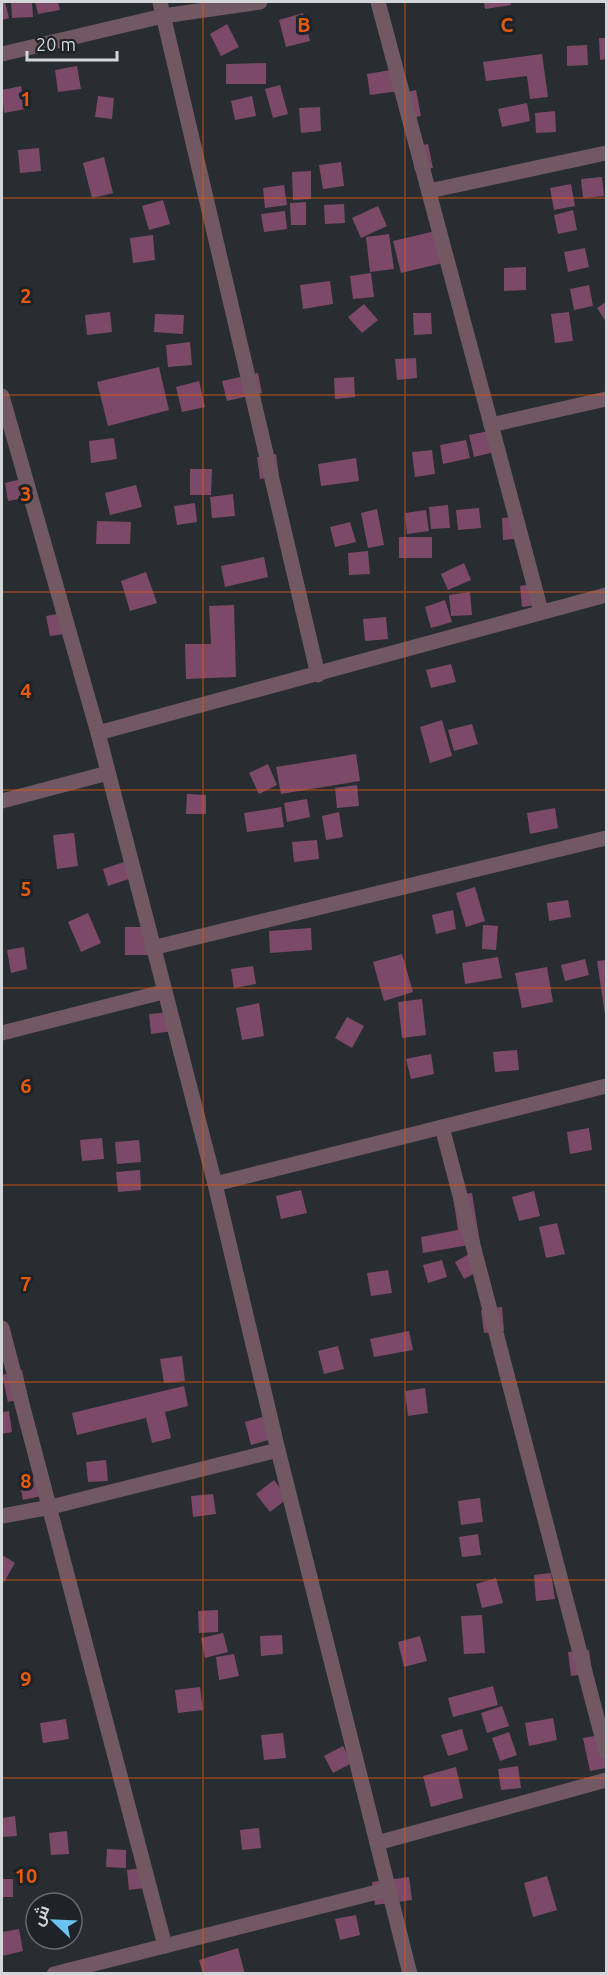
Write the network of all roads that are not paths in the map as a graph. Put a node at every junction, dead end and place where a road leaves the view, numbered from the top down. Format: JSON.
{"nodes":[{"id":1,"x":260,"y":2,"type":"edge"},
{"id":2,"x":378,"y":2,"type":"edge"},
{"id":3,"x":161,"y":9,"type":"edge"},
{"id":4,"x":2,"y":54,"type":"edge"},
{"id":5,"x":606,"y":153,"type":"edge"},
{"id":6,"x":429,"y":191,"type":"junction"},
{"id":7,"x":2,"y":396,"type":"edge"},
{"id":8,"x":606,"y":399,"type":"edge"},
{"id":9,"x":491,"y":425,"type":"junction"},
{"id":10,"x":606,"y":595,"type":"edge"},
{"id":11,"x":541,"y":611,"type":"junction"},
{"id":12,"x":318,"y":675,"type":"junction"},
{"id":13,"x":98,"y":733,"type":"junction"},
{"id":14,"x":108,"y":773,"type":"junction"},
{"id":15,"x":2,"y":801,"type":"edge"},
{"id":16,"x":606,"y":838,"type":"edge"},
{"id":17,"x":152,"y":948,"type":"junction"},
{"id":18,"x":163,"y":992,"type":"junction"},
{"id":19,"x":2,"y":1033,"type":"edge"},
{"id":20,"x":606,"y":1086,"type":"edge"},
{"id":21,"x":442,"y":1127,"type":"junction"},
{"id":22,"x":215,"y":1184,"type":"junction"},
{"id":23,"x":2,"y":1328,"type":"edge"},
{"id":24,"x":278,"y":1450,"type":"junction"},
{"id":25,"x":51,"y":1507,"type":"junction"},
{"id":26,"x":2,"y":1516,"type":"edge"},
{"id":27,"x":606,"y":1752,"type":"edge"},
{"id":28,"x":606,"y":1780,"type":"edge"},
{"id":29,"x":377,"y":1843,"type":"junction"},
{"id":30,"x":389,"y":1889,"type":"junction"},
{"id":31,"x":165,"y":1946,"type":"junction"},
{"id":32,"x":54,"y":1974,"type":"edge"},
{"id":33,"x":410,"y":1974,"type":"edge"}],
"edges":[{"from":1,"to":3,"type":"street"},
{"from":2,"to":6,"type":"street"},
{"from":3,"to":4,"type":"street"},
{"from":3,"to":12,"type":"street"},
{"from":5,"to":6,"type":"street"},
{"from":6,"to":9,"type":"street"},
{"from":7,"to":13,"type":"street"},
{"from":8,"to":9,"type":"street"},
{"from":9,"to":11,"type":"street"},
{"from":10,"to":11,"type":"street"},
{"from":11,"to":12,"type":"street"},
{"from":12,"to":13,"type":"street"},
{"from":13,"to":14,"type":"street"},
{"from":14,"to":15,"type":"street"},
{"from":14,"to":17,"type":"street"},
{"from":16,"to":17,"type":"street"},
{"from":17,"to":18,"type":"street"},
{"from":18,"to":19,"type":"street"},
{"from":18,"to":22,"type":"street"},
{"from":20,"to":21,"type":"street"},
{"from":21,"to":22,"type":"street"},
{"from":21,"to":27,"type":"street"},
{"from":22,"to":24,"type":"street"},
{"from":23,"to":25,"type":"street"},
{"from":24,"to":25,"type":"street"},
{"from":24,"to":29,"type":"street"},
{"from":25,"to":26,"type":"street"},
{"from":25,"to":31,"type":"street"},
{"from":28,"to":29,"type":"street"},
{"from":29,"to":30,"type":"street"},
{"from":30,"to":31,"type":"street"},
{"from":30,"to":33,"type":"street"},
{"from":31,"to":32,"type":"street"}]}
